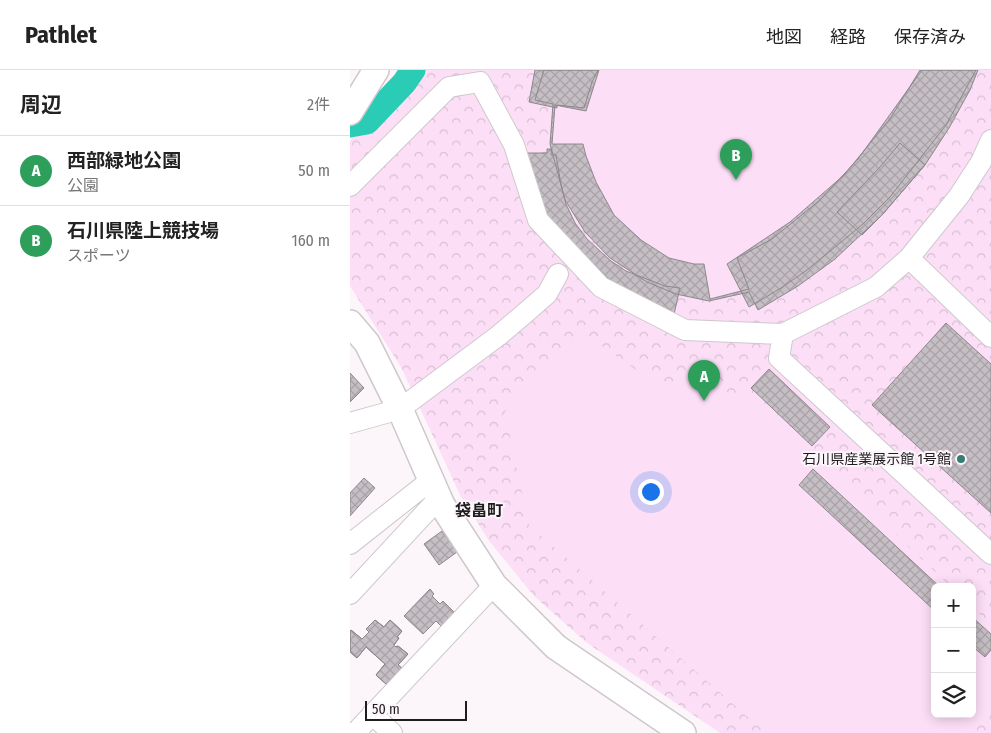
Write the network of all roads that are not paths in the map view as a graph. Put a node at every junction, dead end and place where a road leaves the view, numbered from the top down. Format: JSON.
{"nodes":[{"id":1,"x":372,"y":76,"type":"edge"},
{"id":2,"x":350,"y":112,"type":"edge"},
{"id":3,"x":991,"y":140,"type":"edge"},
{"id":4,"x":350,"y":186,"type":"edge"},
{"id":5,"x":909,"y":258,"type":"junction"},
{"id":6,"x":558,"y":274,"type":"dead end"},
{"id":7,"x":350,"y":323,"type":"edge"},
{"id":8,"x":783,"y":334,"type":"junction"},
{"id":9,"x":991,"y":337,"type":"edge"},
{"id":10,"x":400,"y":409,"type":"junction"},
{"id":11,"x":350,"y":422,"type":"edge"},
{"id":12,"x":435,"y":489,"type":"junction"},
{"id":13,"x":350,"y":544,"type":"edge"},
{"id":14,"x":989,"y":548,"type":"edge"},
{"id":15,"x":494,"y":585,"type":"junction"},
{"id":16,"x":350,"y":594,"type":"edge"},
{"id":17,"x":372,"y":714,"type":"junction"},
{"id":18,"x":355,"y":733,"type":"edge"},
{"id":19,"x":392,"y":733,"type":"edge"},
{"id":20,"x":683,"y":733,"type":"edge"}],
"edges":[{"from":1,"to":2,"type":"main road"},
{"from":3,"to":5,"type":"street"},
{"from":4,"to":8,"type":"street"},
{"from":5,"to":8,"type":"street"},
{"from":5,"to":9,"type":"street"},
{"from":6,"to":10,"type":"street"},
{"from":7,"to":10,"type":"main road"},
{"from":8,"to":14,"type":"street"},
{"from":10,"to":11,"type":"street"},
{"from":10,"to":12,"type":"main road"},
{"from":12,"to":13,"type":"street"},
{"from":12,"to":15,"type":"main road"},
{"from":12,"to":16,"type":"street"},
{"from":15,"to":17,"type":"street"},
{"from":15,"to":20,"type":"main road"},
{"from":17,"to":18,"type":"street"},
{"from":17,"to":19,"type":"street"}]}
